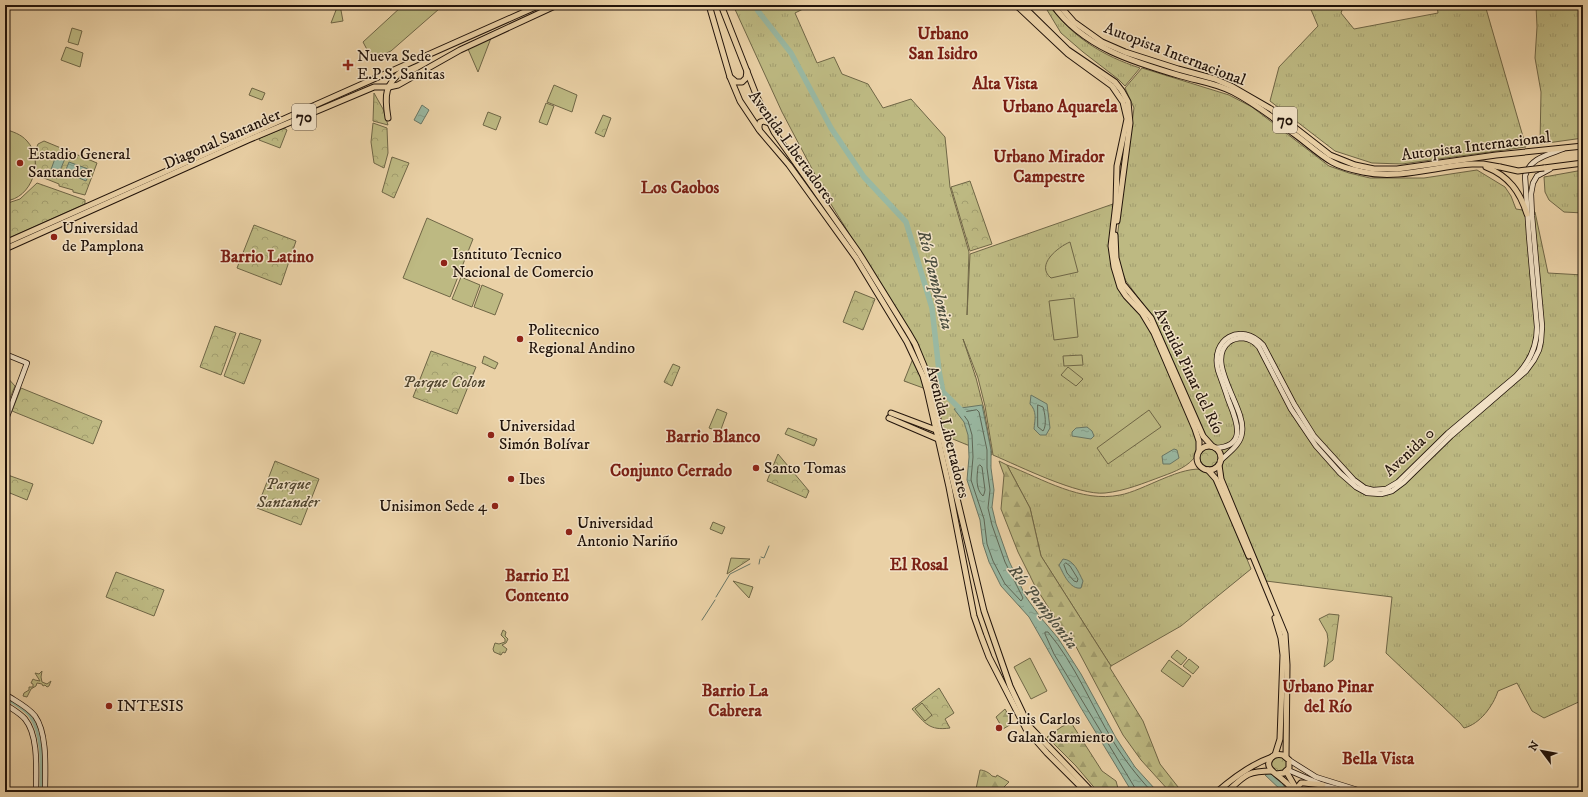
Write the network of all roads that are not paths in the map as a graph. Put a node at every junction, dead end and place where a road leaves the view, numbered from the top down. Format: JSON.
{"nodes":[{"id":1,"x":540,"y":5,"type":"edge"},
{"id":2,"x":557,"y":5,"type":"edge"},
{"id":3,"x":709,"y":5,"type":"edge"},
{"id":4,"x":721,"y":5,"type":"edge"},
{"id":5,"x":1016,"y":5,"type":"edge"},
{"id":6,"x":1022,"y":5,"type":"edge"},
{"id":7,"x":1053,"y":5,"type":"edge"},
{"id":8,"x":1059,"y":5,"type":"edge"},
{"id":9,"x":458,"y":40,"type":"junction"},
{"id":10,"x":409,"y":64,"type":"junction"},
{"id":11,"x":430,"y":66,"type":"junction"},
{"id":12,"x":747,"y":71,"type":"junction"},
{"id":13,"x":730,"y":77,"type":"junction"},
{"id":14,"x":388,"y":87,"type":"junction"},
{"id":15,"x":388,"y":118,"type":"dead end"},
{"id":16,"x":770,"y":124,"type":"junction"},
{"id":17,"x":760,"y":131,"type":"junction"},
{"id":18,"x":1583,"y":146,"type":"edge"},
{"id":19,"x":1566,"y":148,"type":"junction"},
{"id":20,"x":1118,"y":158,"type":"junction"},
{"id":21,"x":1125,"y":159,"type":"junction"},
{"id":22,"x":1583,"y":163,"type":"edge"},
{"id":23,"x":1478,"y":164,"type":"junction"},
{"id":24,"x":1555,"y":167,"type":"junction"},
{"id":25,"x":1116,"y":172,"type":"junction"},
{"id":26,"x":1124,"y":173,"type":"junction"},
{"id":27,"x":1527,"y":214,"type":"junction"},
{"id":28,"x":5,"y":243,"type":"edge"},
{"id":29,"x":5,"y":249,"type":"edge"},
{"id":30,"x":5,"y":354,"type":"edge"},
{"id":31,"x":5,"y":422,"type":"edge"},
{"id":32,"x":936,"y":430,"type":"junction"},
{"id":33,"x":938,"y":438,"type":"junction"},
{"id":34,"x":1213,"y":447,"type":"junction"},
{"id":35,"x":1199,"y":451,"type":"junction"},
{"id":36,"x":1220,"y":463,"type":"junction"},
{"id":37,"x":1208,"y":470,"type":"junction"},
{"id":38,"x":984,"y":611,"type":"junction"},
{"id":39,"x":974,"y":616,"type":"junction"},
{"id":40,"x":988,"y":622,"type":"junction"},
{"id":41,"x":977,"y":626,"type":"junction"},
{"id":42,"x":5,"y":694,"type":"edge"},
{"id":43,"x":5,"y":704,"type":"edge"},
{"id":44,"x":1279,"y":744,"type":"junction"},
{"id":45,"x":1286,"y":747,"type":"junction"},
{"id":46,"x":1273,"y":756,"type":"junction"},
{"id":47,"x":1287,"y":758,"type":"junction"},
{"id":48,"x":1287,"y":770,"type":"junction"},
{"id":49,"x":1274,"y":773,"type":"junction"},
{"id":50,"x":1323,"y":785,"type":"junction"},
{"id":51,"x":1296,"y":791,"type":"edge"},
{"id":52,"x":36,"y":792,"type":"edge"},
{"id":53,"x":46,"y":792,"type":"edge"},
{"id":54,"x":1085,"y":792,"type":"edge"},
{"id":55,"x":1092,"y":792,"type":"edge"},
{"id":56,"x":1217,"y":792,"type":"edge"},
{"id":57,"x":1227,"y":792,"type":"edge"},
{"id":58,"x":1350,"y":792,"type":"edge"},
{"id":59,"x":1364,"y":792,"type":"edge"}],
"edges":[{"from":1,"to":9,"type":"main road","name":"Diagonal Santander"},
{"from":2,"to":11,"type":"main road","name":"Diagonal Santander","number":"70"},
{"from":3,"to":13,"type":"main road","name":"Avenida Libertadores"},
{"from":4,"to":12,"type":"main road","name":"Avenida Libertadores"},
{"from":5,"to":20,"type":"main road","name":"Avenida Pinar del Río"},
{"from":6,"to":21,"type":"main road","name":"Avenida Pinar del Río"},
{"from":7,"to":23,"type":"main road","name":"Autopista Internacional","number":"70"},
{"from":8,"to":19,"type":"main road","name":"Autopista Internacional","number":"70"},
{"from":9,"to":10,"type":"main road","name":"Diagonal Santander","number":"70"},
{"from":9,"to":11,"type":"main road"},
{"from":10,"to":14,"type":"main road"},
{"from":10,"to":28,"type":"main road","name":"Diagonal Santander","number":"70"},
{"from":11,"to":14,"type":"main road","name":"Diagonal Santander","number":"70"},
{"from":12,"to":13,"type":"main road"},
{"from":12,"to":16,"type":"main road","name":"Avenida Libertadores"},
{"from":13,"to":17,"type":"main road","name":"Avenida Libertadores"},
{"from":14,"to":15,"type":"main road"},
{"from":14,"to":29,"type":"main road","name":"Diagonal Santander","number":"70"},
{"from":16,"to":17,"type":"main road"},
{"from":16,"to":38,"type":"main road","name":"Avenida Libertadores"},
{"from":17,"to":32,"type":"main road","name":"Avenida Libertadores"},
{"from":18,"to":19,"type":"main road","name":"Autopista Internacional","number":"70"},
{"from":19,"to":27,"type":"main road","name":"Avenida 0"},
{"from":20,"to":21,"type":"main road"},
{"from":20,"to":25,"type":"main road","name":"Avenida Pinar del Río"},
{"from":21,"to":26,"type":"main road","name":"Avenida Pinar del Río"},
{"from":22,"to":24,"type":"main road","name":"Autopista Internacional","number":"70"},
{"from":23,"to":24,"type":"main road","name":"Autopista Internacional","number":"70","bridge":true},
{"from":23,"to":27,"type":"main road"},
{"from":24,"to":36,"type":"main road","name":"Avenida 0"},
{"from":25,"to":26,"type":"main road"},
{"from":25,"to":35,"type":"main road","name":"Avenida Pinar del Río"},
{"from":26,"to":34,"type":"main road","name":"Avenida Pinar del Río"},
{"from":27,"to":34,"type":"main road","name":"Avenida 0"},
{"from":30,"to":31,"type":"main road"},
{"from":32,"to":33,"type":"main road","name":"Avenida Libertadores"},
{"from":32,"to":33,"type":"main road"},
{"from":33,"to":39,"type":"main road","name":"Avenida Libertadores"},
{"from":34,"to":35,"type":"main road"},
{"from":34,"to":36,"type":"main road"},
{"from":35,"to":37,"type":"main road"},
{"from":36,"to":37,"type":"main road"},
{"from":36,"to":45,"type":"main road"},
{"from":37,"to":44,"type":"main road"},
{"from":38,"to":39,"type":"main road"},
{"from":38,"to":40,"type":"main road","name":"Avenida Libertadores"},
{"from":39,"to":41,"type":"main road","name":"Avenida Libertadores"},
{"from":40,"to":41,"type":"main road"},
{"from":40,"to":55,"type":"main road","name":"Avenida Libertadores"},
{"from":41,"to":54,"type":"main road","name":"Avenida Libertadores"},
{"from":42,"to":53,"type":"main road"},
{"from":43,"to":52,"type":"main road"},
{"from":44,"to":45,"type":"main road"},
{"from":44,"to":46,"type":"main road"},
{"from":45,"to":47,"type":"main road"},
{"from":46,"to":47,"type":"main road"},
{"from":46,"to":49,"type":"main road"},
{"from":46,"to":56,"type":"main road"},
{"from":47,"to":48,"type":"main road"},
{"from":47,"to":59,"type":"main road"},
{"from":48,"to":49,"type":"main road"},
{"from":48,"to":50,"type":"main road"},
{"from":48,"to":51,"type":"main road"},
{"from":49,"to":51,"type":"main road"},
{"from":49,"to":57,"type":"main road"},
{"from":50,"to":51,"type":"main road"},
{"from":50,"to":58,"type":"main road"}]}
